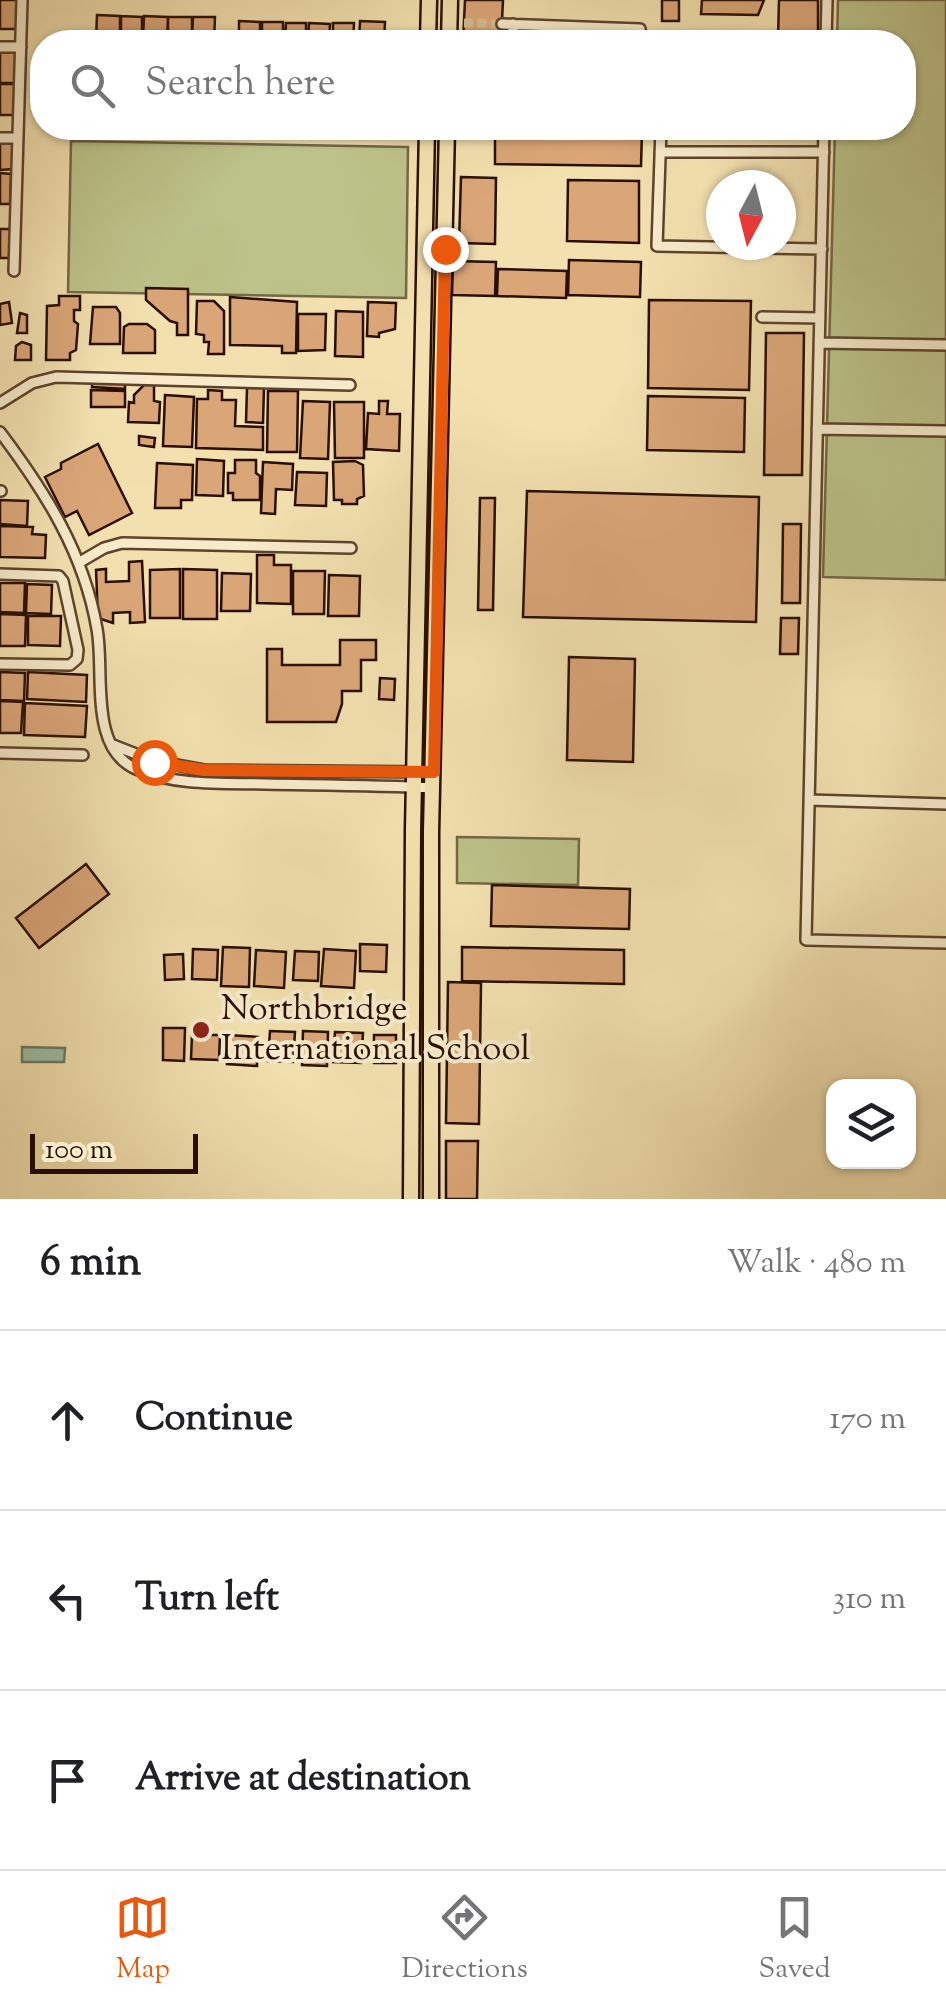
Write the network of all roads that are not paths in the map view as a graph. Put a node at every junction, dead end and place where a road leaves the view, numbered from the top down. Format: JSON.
{"nodes":[{"id":1,"x":22,"y":0,"type":"edge"},
{"id":2,"x":429,"y":0,"type":"edge"},
{"id":3,"x":450,"y":0,"type":"edge"},
{"id":4,"x":827,"y":0,"type":"edge"},
{"id":5,"x":428,"y":30,"type":"edge"},
{"id":6,"x":453,"y":30,"type":"edge"},
{"id":7,"x":509,"y":30,"type":"tunnel mouth"},
{"id":8,"x":640,"y":30,"type":"edge"},
{"id":9,"x":826,"y":30,"type":"edge"},
{"id":10,"x":0,"y":47,"type":"edge"},
{"id":11,"x":21,"y":48,"type":"junction"},
{"id":12,"x":0,"y":138,"type":"edge"},
{"id":13,"x":18,"y":138,"type":"junction"},
{"id":14,"x":426,"y":140,"type":"edge"},
{"id":15,"x":447,"y":140,"type":"edge"},
{"id":16,"x":660,"y":140,"type":"edge"},
{"id":17,"x":824,"y":140,"type":"edge"},
{"id":18,"x":660,"y":152,"type":"junction"},
{"id":19,"x":824,"y":152,"type":"junction"},
{"id":20,"x":0,"y":222,"type":"edge"},
{"id":21,"x":16,"y":222,"type":"junction"},
{"id":22,"x":822,"y":249,"type":"junction"},
{"id":23,"x":14,"y":271,"type":"dead end"},
{"id":24,"x":762,"y":317,"type":"dead end"},
{"id":25,"x":820,"y":318,"type":"junction"},
{"id":26,"x":820,"y":343,"type":"junction"},
{"id":27,"x":946,"y":345,"type":"edge"},
{"id":28,"x":350,"y":385,"type":"dead end"},
{"id":29,"x":0,"y":403,"type":"edge"},
{"id":30,"x":817,"y":429,"type":"junction"},
{"id":31,"x":946,"y":431,"type":"edge"},
{"id":32,"x":0,"y":432,"type":"edge"},
{"id":33,"x":351,"y":548,"type":"dead end"},
{"id":34,"x":80,"y":562,"type":"junction"},
{"id":35,"x":0,"y":574,"type":"edge"},
{"id":36,"x":0,"y":664,"type":"edge"},
{"id":37,"x":111,"y":744,"type":"junction"},
{"id":38,"x":0,"y":753,"type":"edge"},
{"id":39,"x":83,"y":754,"type":"dead end"},
{"id":40,"x":414,"y":770,"type":"junction"},
{"id":41,"x":434,"y":772,"type":"junction"},
{"id":42,"x":414,"y":787,"type":"junction"},
{"id":43,"x":434,"y":788,"type":"junction"},
{"id":44,"x":809,"y":800,"type":"junction"},
{"id":45,"x":946,"y":804,"type":"edge"},
{"id":46,"x":946,"y":942,"type":"edge"},
{"id":47,"x":412,"y":1199,"type":"edge"},
{"id":48,"x":431,"y":1199,"type":"edge"}],
"edges":[{"from":1,"to":11,"type":"street"},
{"from":2,"to":5,"type":"main road"},
{"from":3,"to":6,"type":"main road"},
{"from":4,"to":9,"type":"street"},
{"from":7,"to":8,"type":"street"},
{"from":10,"to":11,"type":"street"},
{"from":11,"to":13,"type":"street"},
{"from":12,"to":13,"type":"street"},
{"from":13,"to":21,"type":"street"},
{"from":14,"to":40,"type":"main road"},
{"from":15,"to":41,"type":"main road"},
{"from":16,"to":18,"type":"street"},
{"from":17,"to":19,"type":"street"},
{"from":18,"to":19,"type":"street"},
{"from":18,"to":22,"type":"street"},
{"from":19,"to":22,"type":"street"},
{"from":20,"to":21,"type":"street"},
{"from":21,"to":23,"type":"street"},
{"from":22,"to":25,"type":"street"},
{"from":24,"to":25,"type":"street"},
{"from":25,"to":26,"type":"street"},
{"from":26,"to":27,"type":"street"},
{"from":26,"to":30,"type":"street"},
{"from":28,"to":29,"type":"street"},
{"from":30,"to":31,"type":"street"},
{"from":30,"to":44,"type":"street"},
{"from":32,"to":34,"type":"street"},
{"from":33,"to":34,"type":"street"},
{"from":34,"to":37,"type":"street"},
{"from":35,"to":36,"type":"street"},
{"from":37,"to":40,"type":"street"},
{"from":37,"to":42,"type":"street"},
{"from":38,"to":39,"type":"street"},
{"from":40,"to":41,"type":"street"},
{"from":40,"to":42,"type":"main road"},
{"from":41,"to":43,"type":"main road"},
{"from":42,"to":43,"type":"street"},
{"from":42,"to":47,"type":"main road"},
{"from":43,"to":48,"type":"main road"},
{"from":44,"to":45,"type":"street"},
{"from":44,"to":46,"type":"street"}]}
